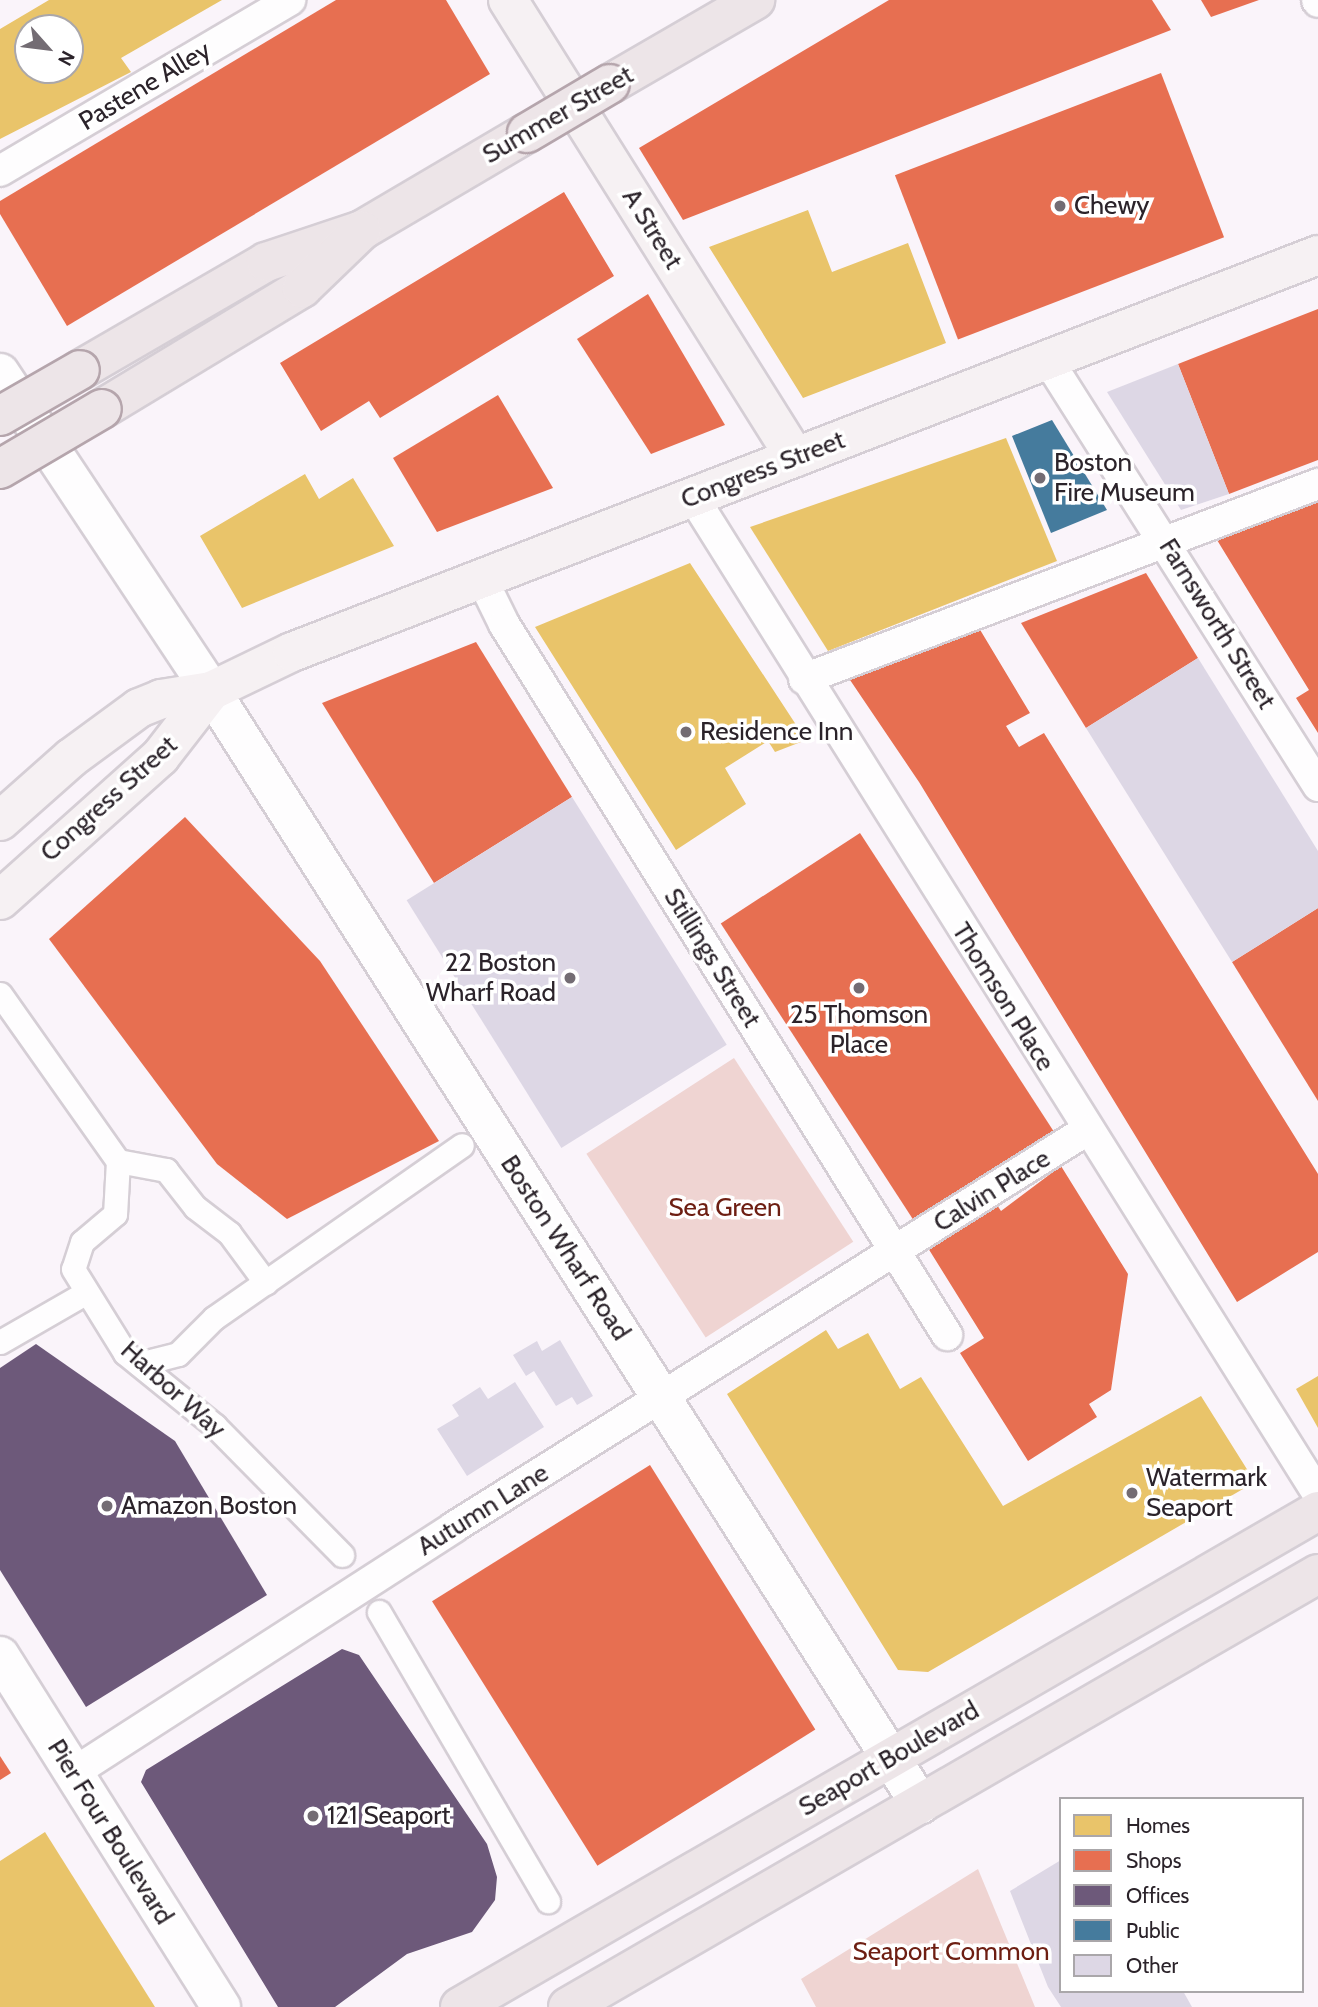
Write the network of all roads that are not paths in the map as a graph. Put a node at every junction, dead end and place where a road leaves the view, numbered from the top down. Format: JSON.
{"nodes":[{"id":1,"x":290,"y":0,"type":"edge"},
{"id":2,"x":508,"y":0,"type":"edge"},
{"id":3,"x":755,"y":0,"type":"edge"},
{"id":4,"x":0,"y":171,"type":"edge"},
{"id":5,"x":362,"y":230,"type":"junction"},
{"id":6,"x":1318,"y":255,"type":"edge"},
{"id":7,"x":1046,"y":358,"type":"junction"},
{"id":8,"x":0,"y":373,"type":"edge"},
{"id":9,"x":0,"y":416,"type":"edge"},
{"id":10,"x":794,"y":457,"type":"junction"},
{"id":11,"x":0,"y":469,"type":"edge"},
{"id":12,"x":1318,"y":484,"type":"edge"},
{"id":13,"x":693,"y":497,"type":"junction"},
{"id":14,"x":1163,"y":539,"type":"junction"},
{"id":15,"x":482,"y":579,"type":"junction"},
{"id":16,"x":804,"y":679,"type":"junction"},
{"id":17,"x":211,"y":691,"type":"junction"},
{"id":18,"x":1318,"y":786,"type":"edge"},
{"id":19,"x":0,"y":821,"type":"edge"},
{"id":20,"x":0,"y":900,"type":"edge"},
{"id":21,"x":0,"y":994,"type":"edge"},
{"id":22,"x":1087,"y":1130,"type":"junction"},
{"id":23,"x":462,"y":1145,"type":"dead end"},
{"id":24,"x":118,"y":1161,"type":"junction"},
{"id":25,"x":897,"y":1251,"type":"junction"},
{"id":26,"x":265,"y":1283,"type":"junction"},
{"id":27,"x":87,"y":1292,"type":"junction"},
{"id":28,"x":947,"y":1335,"type":"dead end"},
{"id":29,"x":0,"y":1342,"type":"edge"},
{"id":30,"x":139,"y":1364,"type":"junction"},
{"id":31,"x":660,"y":1397,"type":"junction"},
{"id":32,"x":1318,"y":1494,"type":"edge"},
{"id":33,"x":1318,"y":1511,"type":"edge"},
{"id":34,"x":342,"y":1555,"type":"dead end"},
{"id":35,"x":1318,"y":1574,"type":"edge"},
{"id":36,"x":379,"y":1612,"type":"dead end"},
{"id":37,"x":0,"y":1656,"type":"edge"},
{"id":38,"x":891,"y":1758,"type":"junction"},
{"id":39,"x":73,"y":1773,"type":"junction"},
{"id":40,"x":920,"y":1804,"type":"junction"},
{"id":41,"x":548,"y":1901,"type":"dead end"},
{"id":42,"x":221,"y":2007,"type":"edge"},
{"id":43,"x":460,"y":2007,"type":"edge"},
{"id":44,"x":568,"y":2007,"type":"edge"}],
"edges":[{"from":1,"to":4,"type":"street","name":"Pastene Alley"},
{"from":2,"to":10,"type":"main road","name":"A Street"},
{"from":3,"to":5,"type":"main road","name":"Summer Street","bridge":true},
{"from":5,"to":9,"type":"main road","name":"Summer Street","bridge":true},
{"from":5,"to":11,"type":"main road","name":"Summer Street","bridge":true},
{"from":6,"to":7,"type":"main road","name":"Congress Street"},
{"from":7,"to":10,"type":"main road","name":"Congress Street"},
{"from":7,"to":14,"type":"street","name":"Farnsworth Street"},
{"from":8,"to":17,"type":"street","name":"Boston Wharf Road"},
{"from":10,"to":13,"type":"main road","name":"Congress Street"},
{"from":12,"to":14,"type":"street"},
{"from":13,"to":15,"type":"main road","name":"Congress Street"},
{"from":13,"to":16,"type":"street","name":"Thomson Place"},
{"from":14,"to":16,"type":"street"},
{"from":14,"to":18,"type":"street","name":"Farnsworth Street"},
{"from":15,"to":17,"type":"main road","name":"Congress Street"},
{"from":15,"to":25,"type":"street","name":"Stillings Street"},
{"from":16,"to":22,"type":"street","name":"Thomson Place"},
{"from":17,"to":19,"type":"main road","name":"Congress Street"},
{"from":17,"to":20,"type":"main road","name":"Congress Street"},
{"from":17,"to":31,"type":"street","name":"Boston Wharf Road"},
{"from":21,"to":24,"type":"street"},
{"from":22,"to":25,"type":"street","name":"Calvin Place"},
{"from":22,"to":32,"type":"street","name":"Thomson Place"},
{"from":23,"to":26,"type":"street"},
{"from":24,"to":26,"type":"street"},
{"from":24,"to":27,"type":"street","name":"Harbor Way"},
{"from":25,"to":28,"type":"street","name":"Stillings Street"},
{"from":25,"to":31,"type":"street","name":"Autumn Lane"},
{"from":26,"to":30,"type":"street"},
{"from":27,"to":29,"type":"street"},
{"from":27,"to":30,"type":"street","name":"Harbor Way"},
{"from":30,"to":34,"type":"street","name":"Harbor Way"},
{"from":31,"to":38,"type":"street","name":"Boston Wharf Road"},
{"from":31,"to":39,"type":"street","name":"Autumn Lane"},
{"from":33,"to":38,"type":"main road","name":"Seaport Boulevard"},
{"from":35,"to":40,"type":"main road","name":"Seaport Boulevard"},
{"from":36,"to":41,"type":"street"},
{"from":37,"to":39,"type":"street","name":"Pier Four Boulevard"},
{"from":38,"to":40,"type":"street","name":"Boston Wharf Road"},
{"from":38,"to":43,"type":"main road","name":"Seaport Boulevard"},
{"from":39,"to":42,"type":"street","name":"Pier Four Boulevard"},
{"from":40,"to":44,"type":"main road","name":"Seaport Boulevard"}]}
